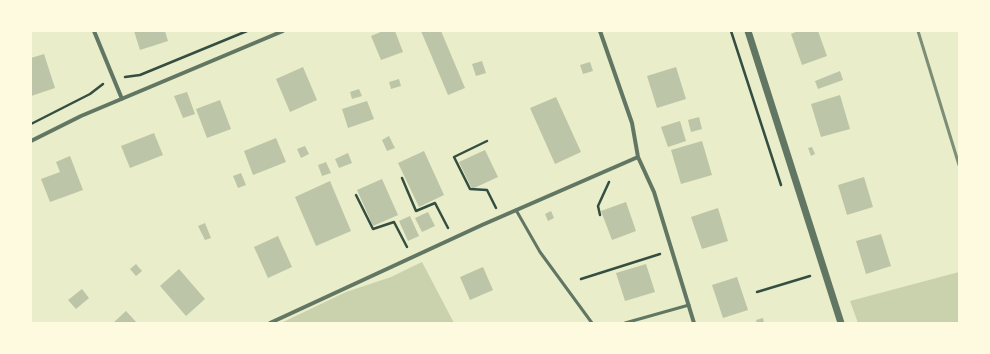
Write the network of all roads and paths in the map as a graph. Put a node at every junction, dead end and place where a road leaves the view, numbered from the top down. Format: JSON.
{"nodes":[{"id":1,"x":94,"y":31,"type":"edge"},
{"id":2,"x":248,"y":31,"type":"edge"},
{"id":3,"x":283,"y":31,"type":"edge"},
{"id":4,"x":600,"y":31,"type":"edge"},
{"id":5,"x":731,"y":31,"type":"edge"},
{"id":6,"x":748,"y":31,"type":"edge"},
{"id":7,"x":114,"y":80,"type":"junction"},
{"id":8,"x":122,"y":98,"type":"junction"},
{"id":9,"x":31,"y":124,"type":"edge"},
{"id":10,"x":31,"y":141,"type":"edge"},
{"id":11,"x":487,"y":141,"type":"dead end"},
{"id":12,"x":638,"y":157,"type":"junction"},
{"id":13,"x":606,"y":169,"type":"junction"},
{"id":14,"x":402,"y":178,"type":"dead end"},
{"id":15,"x":782,"y":187,"type":"dead end"},
{"id":16,"x":356,"y":195,"type":"dead end"},
{"id":17,"x":516,"y":210,"type":"junction"},
{"id":18,"x":600,"y":215,"type":"dead end"},
{"id":19,"x":501,"y":217,"type":"junction"},
{"id":20,"x":453,"y":239,"type":"junction"},
{"id":21,"x":672,"y":249,"type":"junction"},
{"id":22,"x":412,"y":258,"type":"junction"},
{"id":23,"x":808,"y":268,"type":"dead end"},
{"id":24,"x":810,"y":276,"type":"junction"},
{"id":25,"x":581,"y":279,"type":"dead end"},
{"id":26,"x":813,"y":282,"type":"dead end"},
{"id":27,"x":757,"y":292,"type":"dead end"},
{"id":28,"x":689,"y":305,"type":"junction"},
{"id":29,"x":270,"y":323,"type":"edge"},
{"id":30,"x":592,"y":323,"type":"edge"},
{"id":31,"x":625,"y":323,"type":"edge"},
{"id":32,"x":694,"y":323,"type":"edge"},
{"id":33,"x":841,"y":323,"type":"edge"}],
"edges":[{"from":1,"to":7,"type":"street"},
{"from":2,"to":7,"type":"path"},
{"from":3,"to":8,"type":"street"},
{"from":4,"to":12,"type":"street"},
{"from":5,"to":15,"type":"path"},
{"from":6,"to":33,"type":"street"},
{"from":7,"to":8,"type":"street"},
{"from":7,"to":9,"type":"path"},
{"from":8,"to":10,"type":"street"},
{"from":11,"to":19,"type":"path"},
{"from":12,"to":13,"type":"street"},
{"from":12,"to":21,"type":"street"},
{"from":13,"to":17,"type":"street"},
{"from":13,"to":18,"type":"path"},
{"from":14,"to":20,"type":"path"},
{"from":16,"to":22,"type":"path"},
{"from":17,"to":19,"type":"street"},
{"from":17,"to":30,"type":"lane"},
{"from":19,"to":20,"type":"street"},
{"from":20,"to":22,"type":"street"},
{"from":21,"to":25,"type":"path"},
{"from":21,"to":28,"type":"street"},
{"from":22,"to":29,"type":"street"},
{"from":23,"to":24,"type":"path"},
{"from":24,"to":26,"type":"path"},
{"from":24,"to":27,"type":"path"},
{"from":28,"to":31,"type":"lane"},
{"from":28,"to":32,"type":"street"}]}
